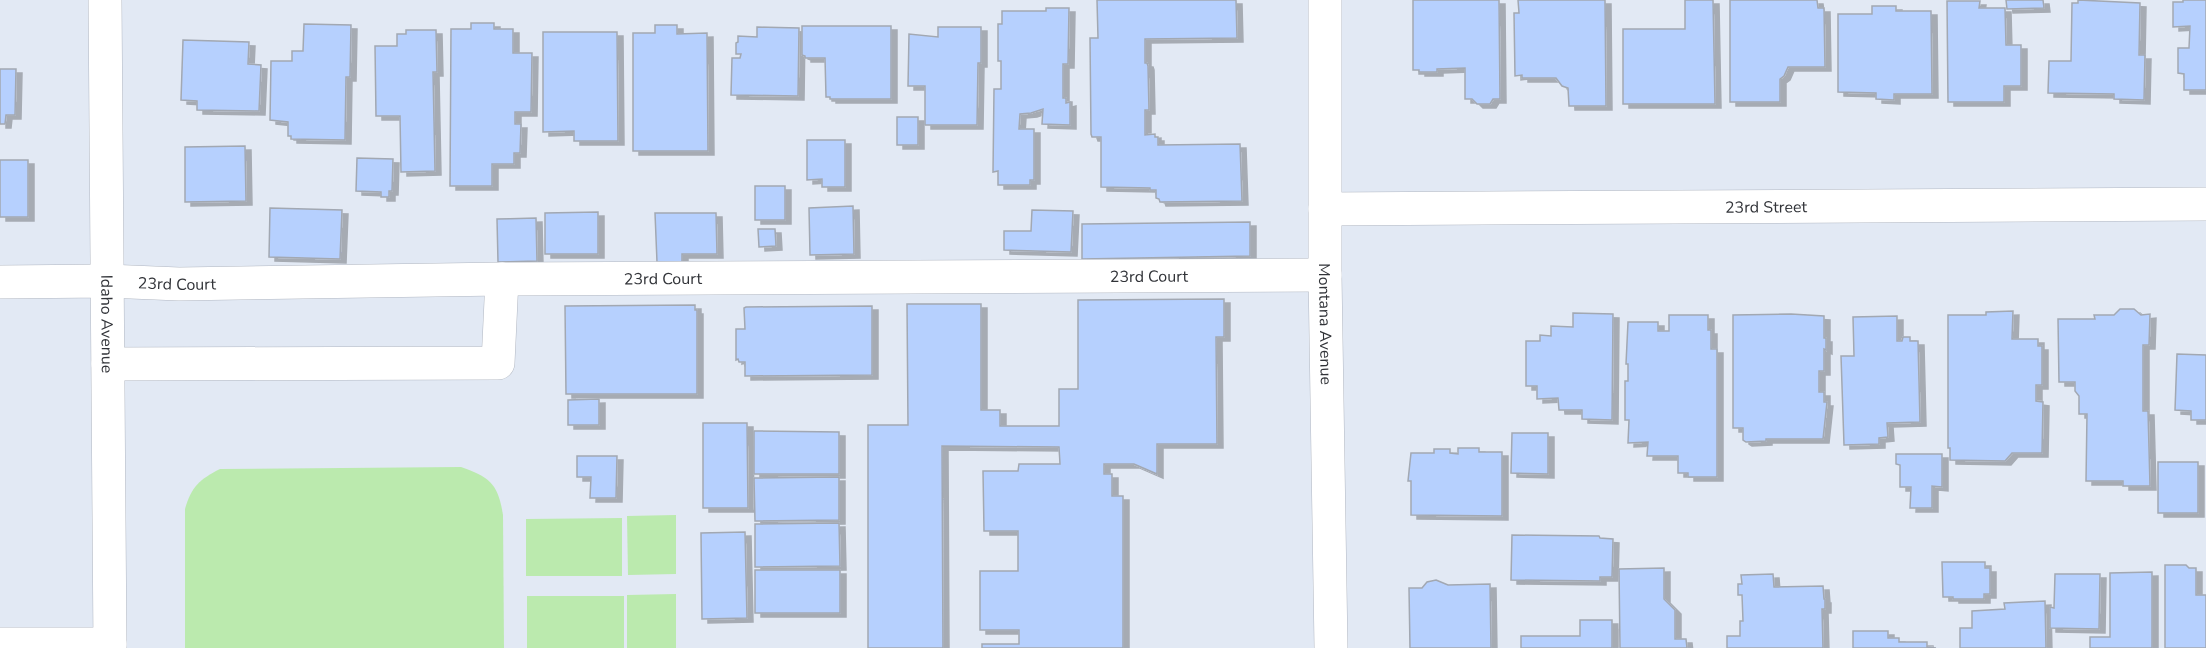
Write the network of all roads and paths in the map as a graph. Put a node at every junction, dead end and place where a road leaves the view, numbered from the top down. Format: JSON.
{"nodes":[{"id":1,"x":105,"y":0,"type":"edge"},
{"id":2,"x":1325,"y":0,"type":"edge"},
{"id":3,"x":2206,"y":204,"type":"edge"},
{"id":4,"x":1325,"y":209,"type":"junction"},
{"id":5,"x":1325,"y":274,"type":"junction"},
{"id":6,"x":502,"y":279,"type":"junction"},
{"id":7,"x":107,"y":281,"type":"junction"},
{"id":8,"x":0,"y":282,"type":"edge"},
{"id":9,"x":108,"y":364,"type":"junction"},
{"id":10,"x":0,"y":644,"type":"edge"},
{"id":11,"x":110,"y":646,"type":"edge"},
{"id":12,"x":1331,"y":648,"type":"edge"}],
"edges":[{"from":1,"to":7,"type":"street","name":"Idaho Avenue"},
{"from":2,"to":4,"type":"street","name":"Montana Avenue"},
{"from":3,"to":4,"type":"street","name":"23rd Street"},
{"from":4,"to":5,"type":"street","name":"Montana Avenue"},
{"from":5,"to":6,"type":"street","name":"23rd Court"},
{"from":5,"to":12,"type":"street","name":"Montana Avenue"},
{"from":6,"to":7,"type":"street","name":"23rd Court"},
{"from":6,"to":9,"type":"street"},
{"from":7,"to":8,"type":"street","name":"23rd Court"},
{"from":7,"to":9,"type":"street","name":"Idaho Avenue"},
{"from":9,"to":11,"type":"street","name":"Idaho Avenue"},
{"from":10,"to":11,"type":"street"}]}
